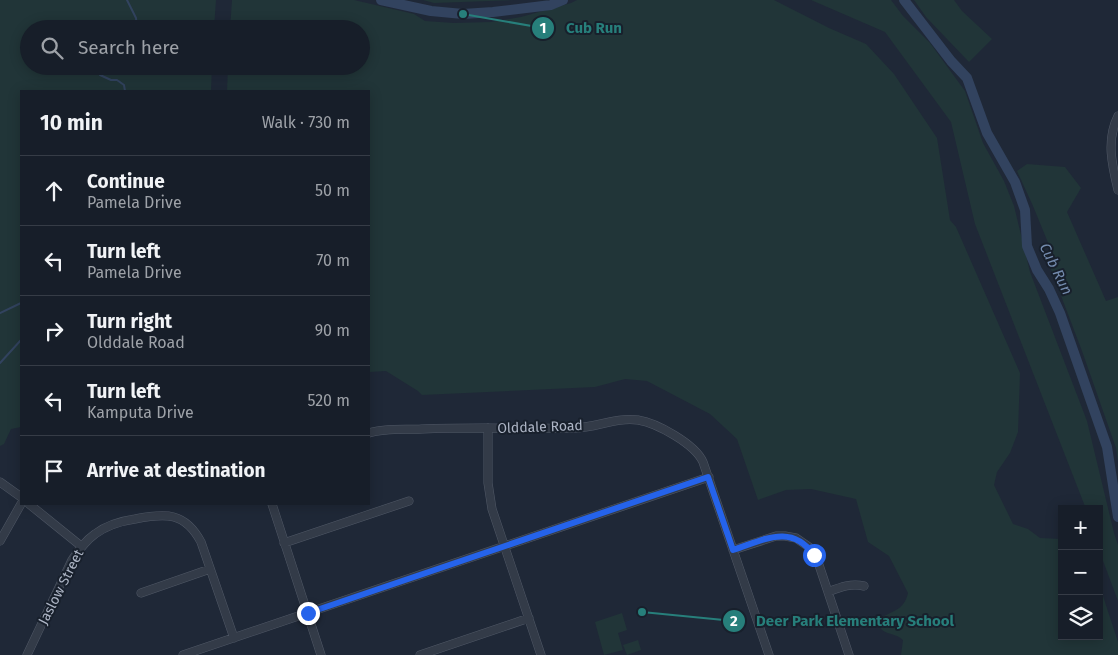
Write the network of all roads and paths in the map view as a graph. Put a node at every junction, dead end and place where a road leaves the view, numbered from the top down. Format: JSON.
{"nodes":[{"id":1,"x":1118,"y":116,"type":"edge"},
{"id":2,"x":1118,"y":190,"type":"edge"},
{"id":3,"x":488,"y":428,"type":"junction"},
{"id":4,"x":370,"y":433,"type":"edge"},
{"id":5,"x":708,"y":477,"type":"junction"},
{"id":6,"x":0,"y":482,"type":"edge"},
{"id":7,"x":20,"y":496,"type":"edge"},
{"id":8,"x":409,"y":501,"type":"dead end"},
{"id":9,"x":20,"y":505,"type":"edge"},
{"id":10,"x":30,"y":505,"type":"edge"},
{"id":11,"x":272,"y":505,"type":"edge"},
{"id":12,"x":0,"y":541,"type":"edge"},
{"id":13,"x":284,"y":543,"type":"junction"},
{"id":14,"x":81,"y":546,"type":"junction"},
{"id":15,"x":505,"y":546,"type":"junction"},
{"id":16,"x":733,"y":550,"type":"junction"},
{"id":17,"x":210,"y":569,"type":"junction"},
{"id":18,"x":864,"y":586,"type":"dead end"},
{"id":19,"x":828,"y":592,"type":"junction"},
{"id":20,"x":141,"y":593,"type":"dead end"},
{"id":21,"x":308,"y":613,"type":"junction"},
{"id":22,"x":529,"y":618,"type":"junction"},
{"id":23,"x":234,"y":638,"type":"junction"},
{"id":24,"x":27,"y":655,"type":"edge"},
{"id":25,"x":183,"y":655,"type":"edge"},
{"id":26,"x":321,"y":655,"type":"edge"},
{"id":27,"x":420,"y":655,"type":"edge"},
{"id":28,"x":542,"y":655,"type":"edge"},
{"id":29,"x":769,"y":655,"type":"edge"},
{"id":30,"x":850,"y":655,"type":"edge"}],
"edges":[{"from":1,"to":2,"type":"street"},
{"from":3,"to":4,"type":"street","name":"Olddale Road"},
{"from":3,"to":5,"type":"street","name":"Olddale Road"},
{"from":3,"to":15,"type":"street"},
{"from":5,"to":15,"type":"street"},
{"from":5,"to":16,"type":"street","name":"Olddale Road"},
{"from":6,"to":7,"type":"street"},
{"from":8,"to":13,"type":"street"},
{"from":9,"to":12,"type":"street"},
{"from":10,"to":14,"type":"street"},
{"from":11,"to":13,"type":"street"},
{"from":13,"to":21,"type":"street"},
{"from":14,"to":17,"type":"street","name":"Jaslow Street"},
{"from":14,"to":24,"type":"street","name":"Jaslow Street"},
{"from":15,"to":21,"type":"street"},
{"from":15,"to":22,"type":"street"},
{"from":16,"to":19,"type":"street"},
{"from":16,"to":29,"type":"street","name":"Olddale Road"},
{"from":17,"to":20,"type":"street"},
{"from":17,"to":23,"type":"street","name":"Jaslow Street"},
{"from":18,"to":19,"type":"street"},
{"from":19,"to":30,"type":"street"},
{"from":21,"to":23,"type":"street"},
{"from":21,"to":26,"type":"street"},
{"from":22,"to":27,"type":"street"},
{"from":22,"to":28,"type":"street"},
{"from":23,"to":25,"type":"street"}]}
